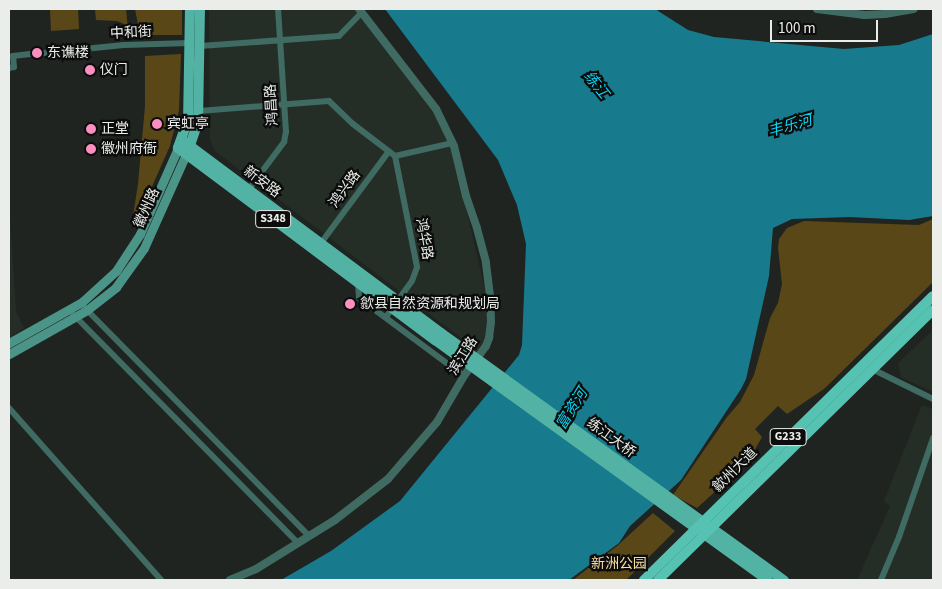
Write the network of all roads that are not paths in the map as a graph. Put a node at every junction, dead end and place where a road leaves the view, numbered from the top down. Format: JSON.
{"nodes":[{"id":1,"x":190,"y":9,"type":"edge"},
{"id":2,"x":200,"y":9,"type":"edge"},
{"id":3,"x":278,"y":9,"type":"edge"},
{"id":4,"x":817,"y":9,"type":"edge"},
{"id":5,"x":914,"y":9,"type":"edge"},
{"id":6,"x":360,"y":10,"type":"edge"},
{"id":7,"x":280,"y":40,"type":"junction"},
{"id":8,"x":195,"y":44,"type":"junction"},
{"id":9,"x":44,"y":53,"type":"tunnel mouth"},
{"id":10,"x":30,"y":54,"type":"tunnel mouth"},
{"id":11,"x":9,"y":68,"type":"edge"},
{"id":12,"x":285,"y":104,"type":"junction"},
{"id":13,"x":199,"y":110,"type":"junction"},
{"id":14,"x":452,"y":143,"type":"junction"},
{"id":15,"x":184,"y":147,"type":"junction"},
{"id":16,"x":388,"y":150,"type":"junction"},
{"id":17,"x":396,"y":156,"type":"junction"},
{"id":18,"x":249,"y":189,"type":"junction"},
{"id":19,"x":321,"y":243,"type":"junction"},
{"id":20,"x":358,"y":282,"type":"junction"},
{"id":21,"x":371,"y":286,"type":"junction"},
{"id":22,"x":933,"y":296,"type":"edge"},
{"id":23,"x":80,"y":303,"type":"junction"},
{"id":24,"x":69,"y":310,"type":"junction"},
{"id":25,"x":87,"y":310,"type":"junction"},
{"id":26,"x":933,"y":310,"type":"edge"},
{"id":27,"x":76,"y":317,"type":"junction"},
{"id":28,"x":386,"y":318,"type":"junction"},
{"id":29,"x":9,"y":343,"type":"edge"},
{"id":30,"x":9,"y":354,"type":"edge"},
{"id":31,"x":872,"y":369,"type":"junction"},
{"id":32,"x":464,"y":376,"type":"junction"},
{"id":33,"x":933,"y":399,"type":"edge"},
{"id":34,"x":9,"y":408,"type":"edge"},
{"id":35,"x":933,"y":438,"type":"edge"},
{"id":36,"x":309,"y":536,"type":"junction"},
{"id":37,"x":298,"y":543,"type":"junction"},
{"id":38,"x":161,"y":580,"type":"edge"},
{"id":39,"x":230,"y":580,"type":"edge"},
{"id":40,"x":644,"y":580,"type":"edge"},
{"id":41,"x":658,"y":580,"type":"edge"},
{"id":42,"x":768,"y":580,"type":"edge"},
{"id":43,"x":784,"y":580,"type":"edge"},
{"id":44,"x":881,"y":580,"type":"edge"}],
"edges":[{"from":1,"to":8,"type":"main road","name":"徽州路"},
{"from":2,"to":8,"type":"main road","name":"徽州路"},
{"from":3,"to":7,"type":"street","name":"鸿昌路"},
{"from":4,"to":5,"type":"street"},
{"from":6,"to":7,"type":"street","name":"中和街"},
{"from":6,"to":14,"type":"street","name":"滨江路"},
{"from":7,"to":8,"type":"street","name":"中和街"},
{"from":7,"to":12,"type":"street","name":"鸿昌路"},
{"from":8,"to":9,"type":"street","name":"中和街"},
{"from":8,"to":13,"type":"main road","name":"徽州路"},
{"from":8,"to":15,"type":"main road","name":"徽州路"},
{"from":10,"to":11,"type":"street"},
{"from":12,"to":13,"type":"street"},
{"from":12,"to":16,"type":"street"},
{"from":12,"to":18,"type":"street","name":"鸿昌路"},
{"from":13,"to":15,"type":"main road","name":"徽州路"},
{"from":14,"to":17,"type":"street"},
{"from":14,"to":32,"type":"street","name":"滨江路"},
{"from":15,"to":18,"type":"main road","name":"新安路","number":"S348"},
{"from":15,"to":20,"type":"main road","name":"新安路","number":"S348"},
{"from":15,"to":23,"type":"main road","name":"徽州路"},
{"from":15,"to":25,"type":"main road","name":"徽州路"},
{"from":16,"to":17,"type":"street"},
{"from":16,"to":19,"type":"street","name":"鸿兴路"},
{"from":17,"to":28,"type":"street","name":"鸿华路"},
{"from":18,"to":19,"type":"main road","name":"新安路","number":"S348"},
{"from":19,"to":21,"type":"main road","name":"新安路","number":"S348"},
{"from":20,"to":21,"type":"main road","name":"新安路","number":"S348"},
{"from":20,"to":28,"type":"street"},
{"from":21,"to":42,"type":"main road","name":"练江大桥","number":"S348"},
{"from":21,"to":43,"type":"main road","name":"练江大桥","number":"S348"},
{"from":22,"to":40,"type":"highway","name":"歙州大道","number":"G233"},
{"from":23,"to":24,"type":"main road","name":"徽州路"},
{"from":23,"to":25,"type":"street"},
{"from":24,"to":27,"type":"street"},
{"from":24,"to":29,"type":"main road","name":"徽州路"},
{"from":25,"to":27,"type":"main road","name":"徽州路"},
{"from":25,"to":36,"type":"street"},
{"from":26,"to":31,"type":"highway","name":"歙州大道","number":"G233"},
{"from":27,"to":30,"type":"main road","name":"徽州路"},
{"from":27,"to":37,"type":"street"},
{"from":28,"to":32,"type":"street"},
{"from":31,"to":33,"type":"street"},
{"from":31,"to":41,"type":"highway","name":"歙州大道","number":"G233"},
{"from":32,"to":36,"type":"street","name":"滨江路"},
{"from":34,"to":38,"type":"street"},
{"from":35,"to":44,"type":"street"},
{"from":36,"to":37,"type":"street","name":"滨江路"},
{"from":37,"to":39,"type":"street","name":"滨江路"}]}
